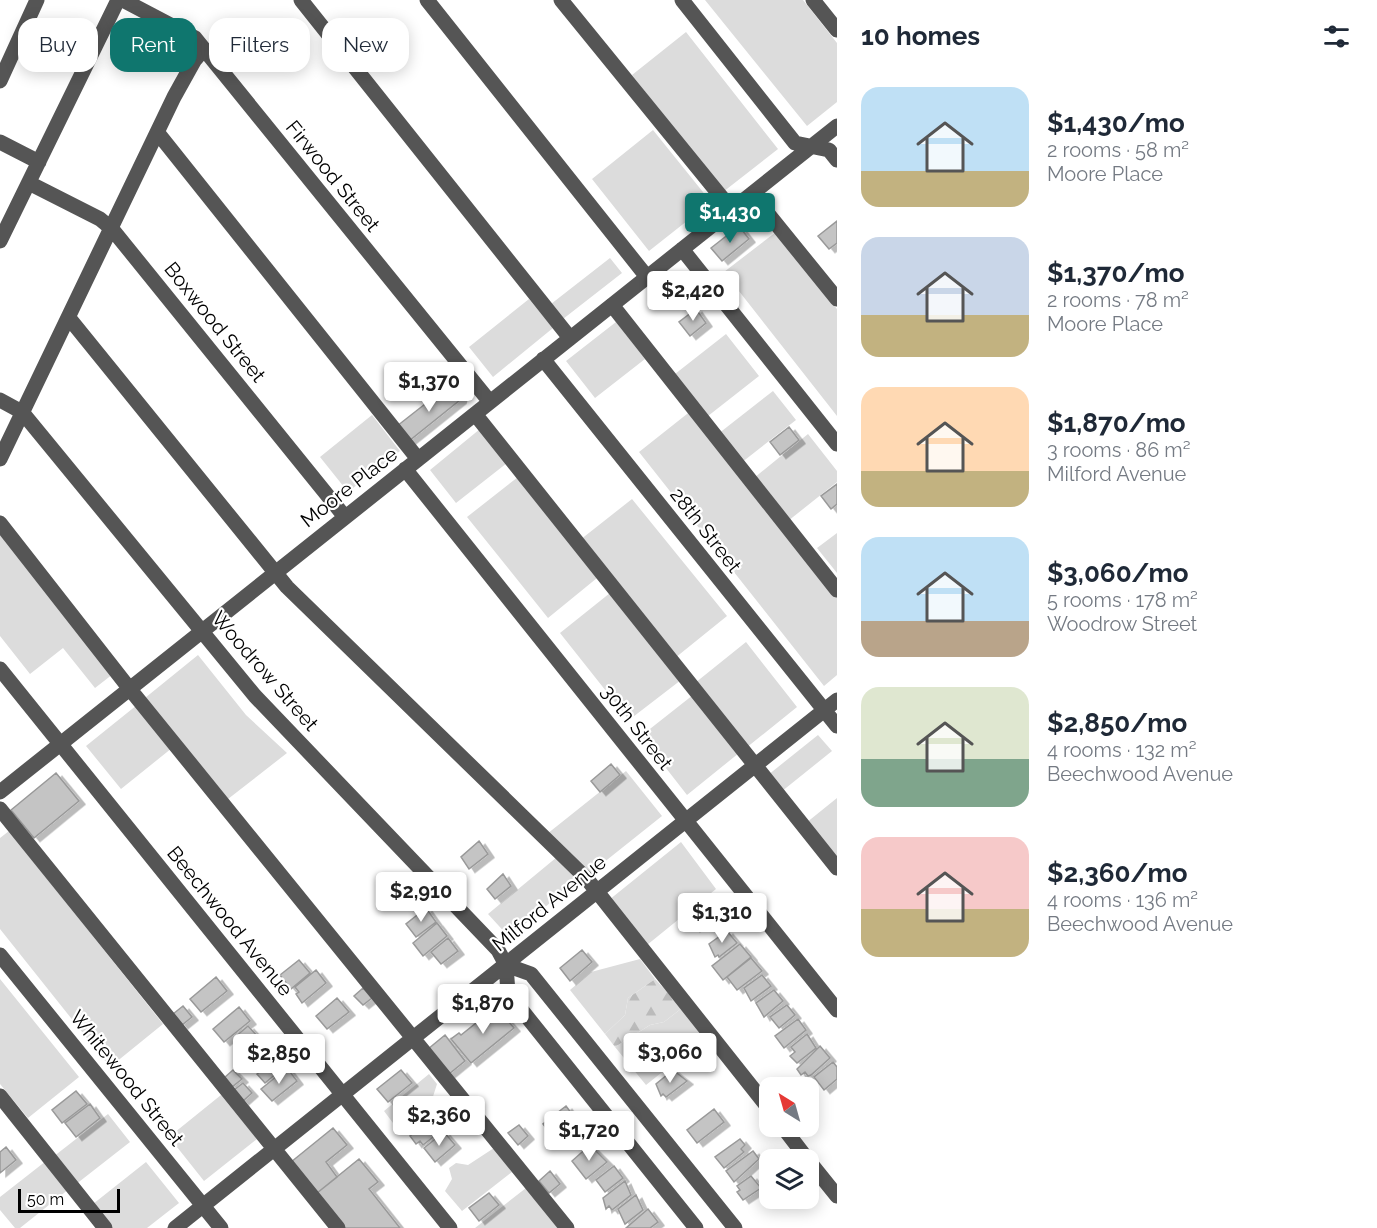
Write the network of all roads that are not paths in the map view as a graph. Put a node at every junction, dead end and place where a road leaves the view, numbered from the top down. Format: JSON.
{"nodes":[{"id":1,"x":37,"y":0,"type":"edge"},
{"id":2,"x":118,"y":0,"type":"edge"},
{"id":3,"x":123,"y":0,"type":"edge"},
{"id":4,"x":301,"y":0,"type":"edge"},
{"id":5,"x":427,"y":0,"type":"edge"},
{"id":6,"x":561,"y":0,"type":"edge"},
{"id":7,"x":681,"y":0,"type":"edge"},
{"id":8,"x":813,"y":0,"type":"edge"},
{"id":9,"x":837,"y":30,"type":"edge"},
{"id":10,"x":204,"y":50,"type":"junction"},
{"id":11,"x":0,"y":81,"type":"edge"},
{"id":12,"x":837,"y":126,"type":"edge"},
{"id":13,"x":157,"y":132,"type":"junction"},
{"id":14,"x":0,"y":142,"type":"edge"},
{"id":15,"x":812,"y":146,"type":"junction"},
{"id":16,"x":837,"y":160,"type":"edge"},
{"id":17,"x":39,"y":162,"type":"junction"},
{"id":18,"x":28,"y":183,"type":"junction"},
{"id":19,"x":752,"y":194,"type":"junction"},
{"id":20,"x":732,"y":210,"type":"junction"},
{"id":21,"x":112,"y":229,"type":"junction"},
{"id":22,"x":0,"y":241,"type":"edge"},
{"id":23,"x":682,"y":249,"type":"junction"},
{"id":24,"x":646,"y":277,"type":"junction"},
{"id":25,"x":837,"y":299,"type":"edge"},
{"id":26,"x":612,"y":305,"type":"junction"},
{"id":27,"x":69,"y":318,"type":"junction"},
{"id":28,"x":570,"y":338,"type":"junction"},
{"id":29,"x":543,"y":359,"type":"junction"},
{"id":30,"x":0,"y":400,"type":"edge"},
{"id":31,"x":489,"y":402,"type":"junction"},
{"id":32,"x":22,"y":412,"type":"junction"},
{"id":33,"x":475,"y":414,"type":"junction"},
{"id":34,"x":837,"y":444,"type":"edge"},
{"id":35,"x":0,"y":459,"type":"edge"},
{"id":36,"x":418,"y":459,"type":"junction"},
{"id":37,"x":405,"y":469,"type":"junction"},
{"id":38,"x":345,"y":517,"type":"junction"},
{"id":39,"x":0,"y":523,"type":"edge"},
{"id":40,"x":274,"y":573,"type":"junction"},
{"id":41,"x":837,"y":590,"type":"edge"},
{"id":42,"x":201,"y":631,"type":"junction"},
{"id":43,"x":0,"y":669,"type":"edge"},
{"id":44,"x":129,"y":688,"type":"junction"},
{"id":45,"x":837,"y":700,"type":"edge"},
{"id":46,"x":823,"y":711,"type":"junction"},
{"id":47,"x":837,"y":726,"type":"edge"},
{"id":48,"x":60,"y":743,"type":"junction"},
{"id":49,"x":755,"y":766,"type":"junction"},
{"id":50,"x":0,"y":792,"type":"edge"},
{"id":51,"x":0,"y":809,"type":"edge"},
{"id":52,"x":685,"y":822,"type":"junction"},
{"id":53,"x":837,"y":868,"type":"edge"},
{"id":54,"x":597,"y":891,"type":"junction"},
{"id":55,"x":0,"y":955,"type":"edge"},
{"id":56,"x":506,"y":965,"type":"junction"},
{"id":57,"x":837,"y":1010,"type":"edge"},
{"id":58,"x":412,"y":1039,"type":"junction"},
{"id":59,"x":342,"y":1094,"type":"junction"},
{"id":60,"x":0,"y":1096,"type":"edge"},
{"id":61,"x":759,"y":1096,"type":"edge"},
{"id":62,"x":790,"y":1137,"type":"edge"},
{"id":63,"x":274,"y":1148,"type":"junction"},
{"id":64,"x":800,"y":1149,"type":"edge"},
{"id":65,"x":819,"y":1174,"type":"edge"},
{"id":66,"x":837,"y":1196,"type":"edge"},
{"id":67,"x":203,"y":1206,"type":"junction"},
{"id":68,"x":105,"y":1228,"type":"edge"},
{"id":69,"x":176,"y":1228,"type":"edge"},
{"id":70,"x":221,"y":1228,"type":"edge"},
{"id":71,"x":338,"y":1228,"type":"edge"},
{"id":72,"x":450,"y":1228,"type":"edge"},
{"id":73,"x":567,"y":1228,"type":"edge"},
{"id":74,"x":696,"y":1228,"type":"edge"},
{"id":75,"x":735,"y":1228,"type":"edge"}],
"edges":[{"from":1,"to":11,"type":"street"},
{"from":2,"to":17,"type":"street"},
{"from":3,"to":10,"type":"street","name":"Firwood Street"},
{"from":4,"to":28,"type":"street"},
{"from":5,"to":24,"type":"street"},
{"from":6,"to":20,"type":"street"},
{"from":7,"to":15,"type":"street"},
{"from":8,"to":9,"type":"street"},
{"from":10,"to":13,"type":"street"},
{"from":10,"to":31,"type":"street","name":"Firwood Street"},
{"from":12,"to":15,"type":"street","name":"Moore Place"},
{"from":13,"to":21,"type":"street"},
{"from":13,"to":36,"type":"street"},
{"from":14,"to":17,"type":"street"},
{"from":15,"to":16,"type":"street"},
{"from":15,"to":19,"type":"street","name":"Moore Place"},
{"from":17,"to":18,"type":"street"},
{"from":18,"to":21,"type":"street","name":"Boxwood Street"},
{"from":18,"to":22,"type":"street"},
{"from":19,"to":20,"type":"street","name":"Moore Place"},
{"from":19,"to":25,"type":"street"},
{"from":20,"to":23,"type":"street","name":"Moore Place"},
{"from":21,"to":27,"type":"street"},
{"from":21,"to":38,"type":"street","name":"Boxwood Street"},
{"from":23,"to":24,"type":"street","name":"Moore Place"},
{"from":23,"to":34,"type":"street"},
{"from":24,"to":26,"type":"street","name":"Moore Place"},
{"from":26,"to":28,"type":"street","name":"Moore Place"},
{"from":26,"to":41,"type":"street"},
{"from":27,"to":32,"type":"street"},
{"from":27,"to":40,"type":"street"},
{"from":28,"to":29,"type":"street","name":"Moore Place"},
{"from":29,"to":31,"type":"street","name":"Moore Place"},
{"from":29,"to":46,"type":"street","name":"28th Street"},
{"from":30,"to":32,"type":"street","name":"Woodrow Street"},
{"from":31,"to":33,"type":"street","name":"Moore Place"},
{"from":32,"to":35,"type":"street"},
{"from":32,"to":42,"type":"street","name":"Woodrow Street"},
{"from":33,"to":36,"type":"street","name":"Moore Place"},
{"from":33,"to":49,"type":"street"},
{"from":36,"to":37,"type":"street","name":"Moore Place"},
{"from":37,"to":38,"type":"street","name":"Moore Place"},
{"from":37,"to":52,"type":"street","name":"30th Street"},
{"from":38,"to":40,"type":"street","name":"Moore Place"},
{"from":39,"to":44,"type":"street"},
{"from":40,"to":42,"type":"street","name":"Moore Place"},
{"from":40,"to":54,"type":"street"},
{"from":42,"to":44,"type":"street","name":"Moore Place"},
{"from":42,"to":56,"type":"street","name":"Woodrow Street"},
{"from":43,"to":48,"type":"street","name":"Beechwood Avenue"},
{"from":44,"to":48,"type":"street","name":"Moore Place"},
{"from":44,"to":58,"type":"street"},
{"from":45,"to":46,"type":"street","name":"Milford Avenue"},
{"from":46,"to":47,"type":"street","name":"28th Street"},
{"from":46,"to":49,"type":"street","name":"Milford Avenue"},
{"from":48,"to":50,"type":"street","name":"Moore Place"},
{"from":48,"to":59,"type":"street","name":"Beechwood Avenue"},
{"from":49,"to":52,"type":"street","name":"Milford Avenue"},
{"from":49,"to":53,"type":"street"},
{"from":51,"to":63,"type":"street"},
{"from":52,"to":54,"type":"street","name":"Milford Avenue"},
{"from":52,"to":57,"type":"street","name":"30th Street"},
{"from":54,"to":56,"type":"street","name":"Milford Avenue"},
{"from":54,"to":61,"type":"street"},
{"from":55,"to":67,"type":"street","name":"Whitewood Street"},
{"from":56,"to":58,"type":"street","name":"Milford Avenue"},
{"from":56,"to":74,"type":"street","name":"Woodrow Street"},
{"from":56,"to":75,"type":"street"},
{"from":58,"to":59,"type":"street","name":"Milford Avenue"},
{"from":58,"to":73,"type":"street"},
{"from":59,"to":63,"type":"street","name":"Milford Avenue"},
{"from":59,"to":72,"type":"street","name":"Beechwood Avenue"},
{"from":60,"to":68,"type":"street"},
{"from":62,"to":64,"type":"street"},
{"from":63,"to":67,"type":"street","name":"Milford Avenue"},
{"from":63,"to":71,"type":"street"},
{"from":65,"to":66,"type":"street"},
{"from":67,"to":69,"type":"street","name":"Milford Avenue"},
{"from":67,"to":70,"type":"street","name":"Whitewood Street"}]}
